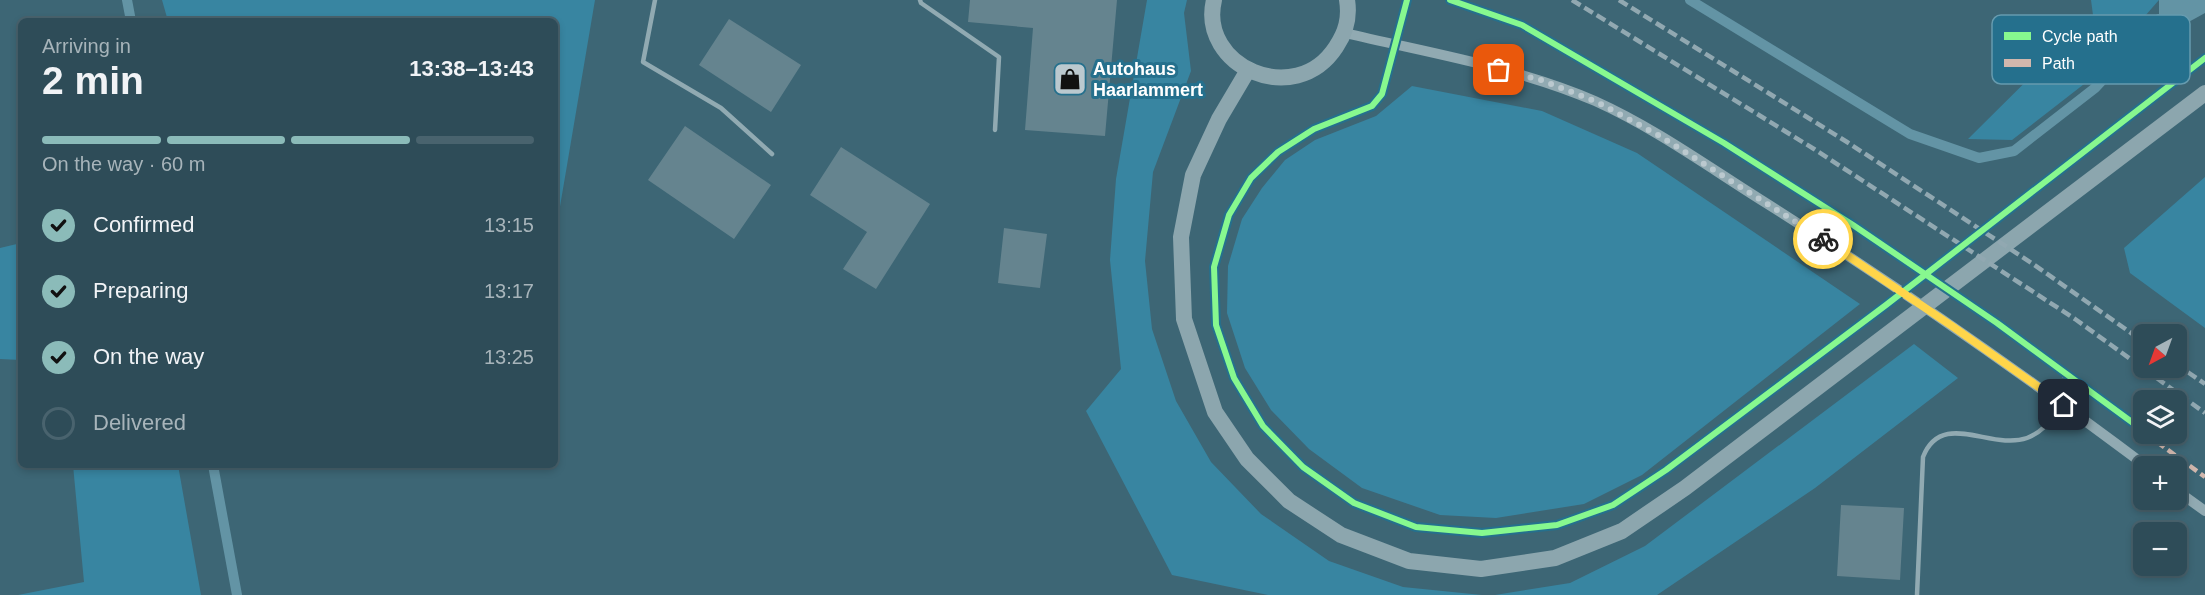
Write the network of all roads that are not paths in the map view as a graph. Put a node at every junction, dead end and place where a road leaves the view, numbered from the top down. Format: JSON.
{"nodes":[{"id":1,"x":655,"y":0,"type":"edge"},
{"id":2,"x":920,"y":0,"type":"edge"},
{"id":3,"x":1214,"y":0,"type":"edge"},
{"id":4,"x":1347,"y":0,"type":"edge"},
{"id":5,"x":1345,"y":33,"type":"junction"},
{"id":6,"x":1248,"y":70,"type":"junction"},
{"id":7,"x":2205,"y":93,"type":"edge"},
{"id":8,"x":995,"y":130,"type":"dead end"},
{"id":9,"x":772,"y":154,"type":"dead end"},
{"id":10,"x":2064,"y":405,"type":"junction"},
{"id":11,"x":2133,"y":456,"type":"edge"},
{"id":12,"x":2187,"y":498,"type":"edge"},
{"id":13,"x":2205,"y":511,"type":"edge"},
{"id":14,"x":1917,"y":595,"type":"edge"}],
"edges":[{"from":1,"to":9,"type":"lane"},
{"from":2,"to":8,"type":"lane"},
{"from":3,"to":6,"type":"main road"},
{"from":4,"to":5,"type":"main road"},
{"from":5,"to":6,"type":"main road"},
{"from":5,"to":10,"type":"street"},
{"from":6,"to":7,"type":"main road"},
{"from":10,"to":11,"type":"street"},
{"from":10,"to":14,"type":"lane"},
{"from":12,"to":13,"type":"street"}]}
